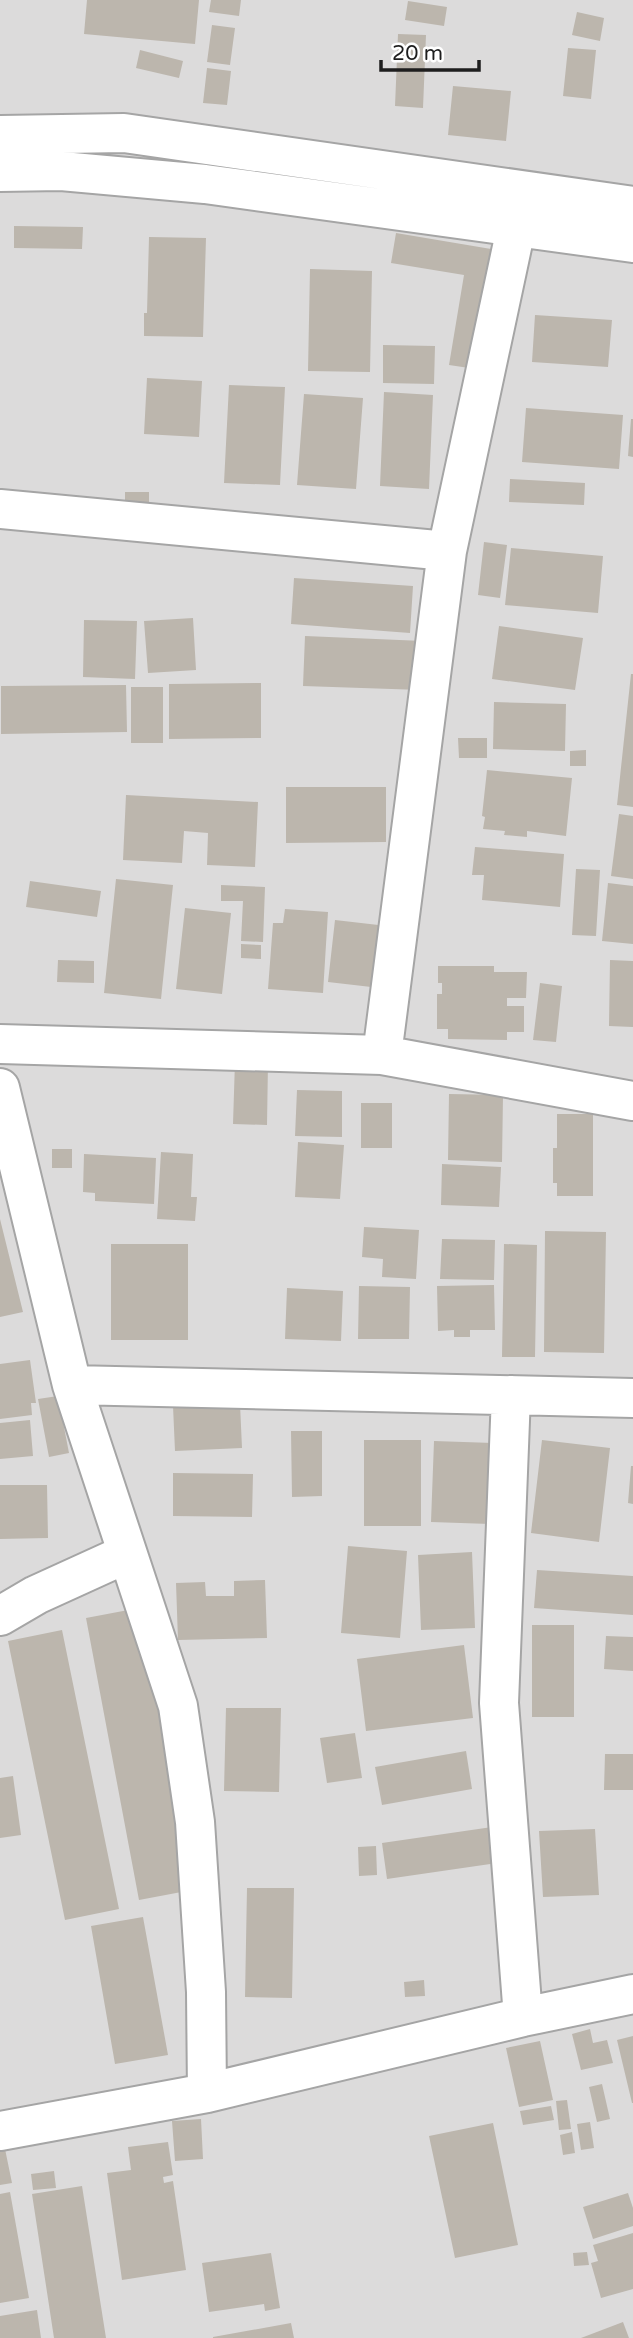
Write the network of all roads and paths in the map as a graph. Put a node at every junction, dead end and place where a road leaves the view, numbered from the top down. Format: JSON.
{"nodes":[{"id":1,"x":0,"y":135,"type":"edge"},
{"id":2,"x":0,"y":172,"type":"edge"},
{"id":3,"x":633,"y":206,"type":"edge"},
{"id":4,"x":521,"y":209,"type":"junction"},
{"id":5,"x":633,"y":243,"type":"edge"},
{"id":6,"x":0,"y":509,"type":"edge"},
{"id":7,"x":447,"y":551,"type":"junction"},
{"id":8,"x":0,"y":1044,"type":"edge"},
{"id":9,"x":382,"y":1055,"type":"junction"},
{"id":10,"x":0,"y":1088,"type":"edge"},
{"id":11,"x":633,"y":1101,"type":"edge"},
{"id":12,"x":72,"y":1385,"type":"junction"},
{"id":13,"x":511,"y":1395,"type":"junction"},
{"id":14,"x":633,"y":1398,"type":"edge"},
{"id":15,"x":126,"y":1554,"type":"junction"},
{"id":16,"x":0,"y":1616,"type":"edge"},
{"id":17,"x":633,"y":1994,"type":"edge"},
{"id":18,"x":523,"y":2017,"type":"junction"},
{"id":19,"x":206,"y":2093,"type":"junction"},
{"id":20,"x":0,"y":2131,"type":"edge"}],
"edges":[{"from":1,"to":4,"type":"street"},
{"from":2,"to":4,"type":"street"},
{"from":3,"to":4,"type":"street"},
{"from":4,"to":5,"type":"street"},
{"from":4,"to":7,"type":"street"},
{"from":6,"to":7,"type":"street"},
{"from":7,"to":9,"type":"street"},
{"from":8,"to":9,"type":"street"},
{"from":9,"to":11,"type":"street"},
{"from":10,"to":12,"type":"street"},
{"from":12,"to":13,"type":"street"},
{"from":12,"to":15,"type":"street"},
{"from":13,"to":14,"type":"street"},
{"from":13,"to":18,"type":"street"},
{"from":15,"to":16,"type":"street"},
{"from":15,"to":19,"type":"street"},
{"from":17,"to":18,"type":"street"},
{"from":18,"to":19,"type":"street"},
{"from":19,"to":20,"type":"street"}]}
